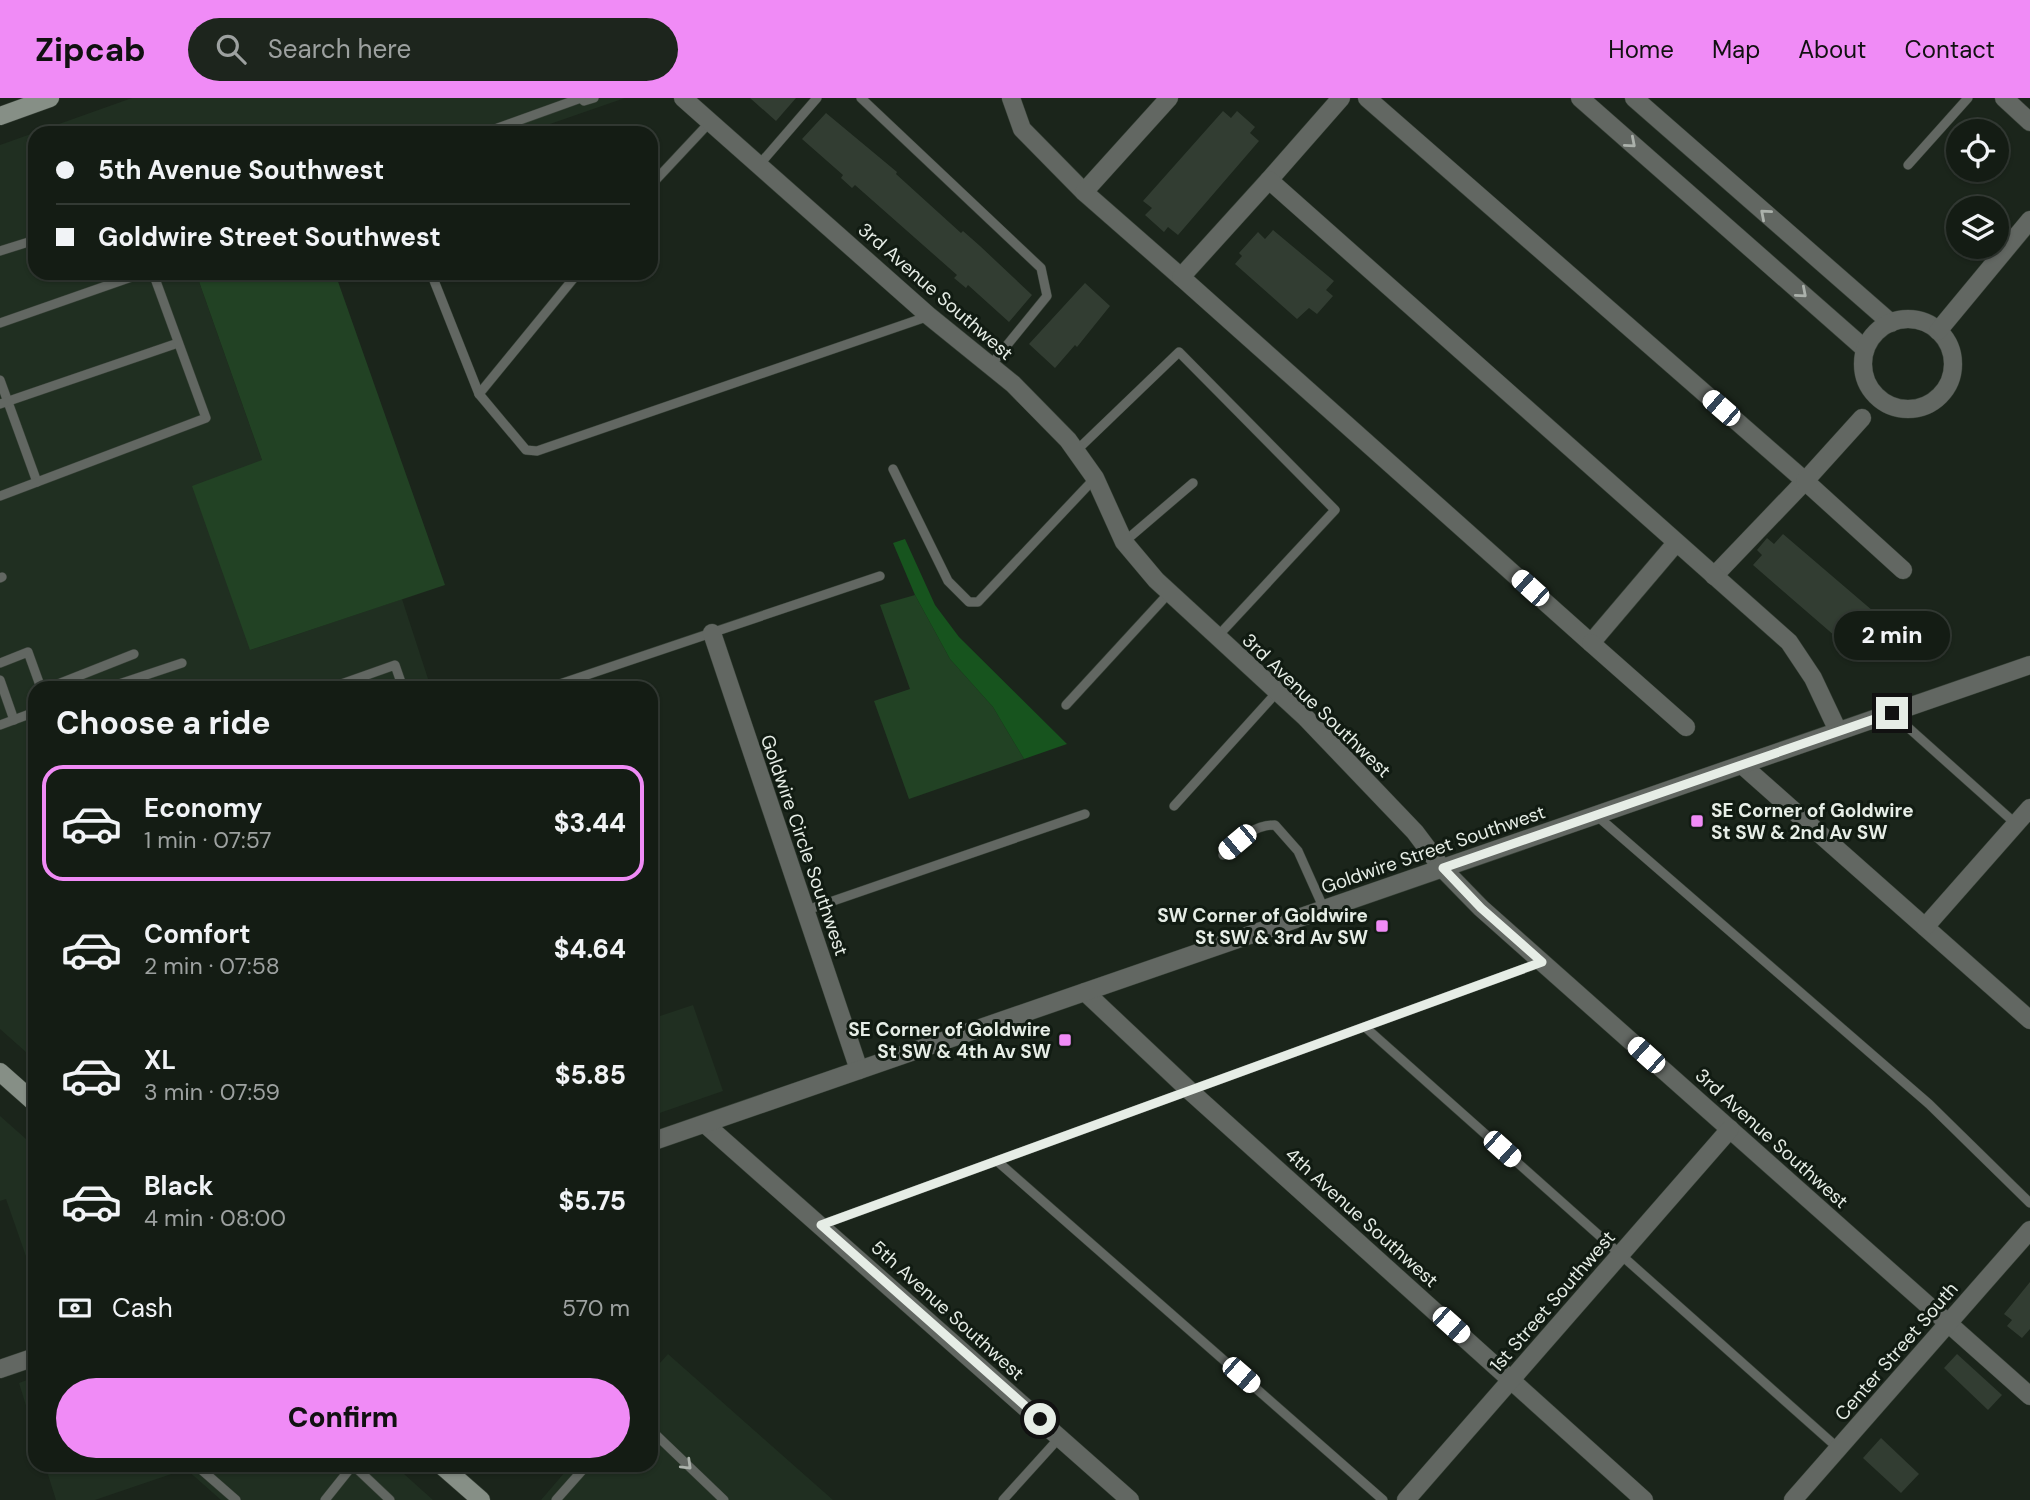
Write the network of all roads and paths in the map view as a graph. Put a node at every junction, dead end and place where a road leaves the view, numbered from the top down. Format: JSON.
{"nodes":[{"id":1,"x":50,"y":98,"type":"edge"},
{"id":2,"x":581,"y":98,"type":"edge"},
{"id":3,"x":594,"y":98,"type":"edge"},
{"id":4,"x":683,"y":98,"type":"edge"},
{"id":5,"x":817,"y":98,"type":"edge"},
{"id":6,"x":861,"y":98,"type":"edge"},
{"id":7,"x":1011,"y":98,"type":"edge"},
{"id":8,"x":1169,"y":98,"type":"edge"},
{"id":9,"x":1341,"y":98,"type":"edge"},
{"id":10,"x":1367,"y":98,"type":"edge"},
{"id":11,"x":1580,"y":98,"type":"edge"},
{"id":12,"x":1633,"y":98,"type":"edge"},
{"id":13,"x":1968,"y":98,"type":"edge"},
{"id":14,"x":2004,"y":98,"type":"edge"},
{"id":15,"x":0,"y":116,"type":"edge"},
{"id":16,"x":710,"y":122,"type":"junction"},
{"id":17,"x":2030,"y":122,"type":"edge"},
{"id":18,"x":504,"y":126,"type":"edge"},
{"id":19,"x":759,"y":165,"type":"junction"},
{"id":20,"x":1908,"y":165,"type":"dead end"},
{"id":21,"x":658,"y":174,"type":"edge"},
{"id":22,"x":1269,"y":180,"type":"junction"},
{"id":23,"x":1084,"y":192,"type":"junction"},
{"id":24,"x":2030,"y":220,"type":"edge"},
{"id":25,"x":28,"y":242,"type":"edge"},
{"id":26,"x":0,"y":251,"type":"edge"},
{"id":27,"x":1181,"y":277,"type":"junction"},
{"id":28,"x":124,"y":280,"type":"edge"},
{"id":29,"x":156,"y":280,"type":"edge"},
{"id":30,"x":434,"y":280,"type":"edge"},
{"id":31,"x":572,"y":280,"type":"edge"},
{"id":32,"x":929,"y":316,"type":"junction"},
{"id":33,"x":0,"y":323,"type":"edge"},
{"id":34,"x":1891,"y":323,"type":"junction"},
{"id":35,"x":1938,"y":331,"type":"junction"},
{"id":36,"x":178,"y":343,"type":"junction"},
{"id":37,"x":1865,"y":349,"type":"junction"},
{"id":38,"x":990,"y":366,"type":"junction"},
{"id":39,"x":0,"y":380,"type":"edge"},
{"id":40,"x":1871,"y":388,"type":"junction"},
{"id":41,"x":479,"y":394,"type":"junction"},
{"id":42,"x":4,"y":403,"type":"edge"},
{"id":43,"x":1891,"y":405,"type":"junction"},
{"id":44,"x":1862,"y":418,"type":"junction"},
{"id":45,"x":1076,"y":451,"type":"junction"},
{"id":46,"x":893,"y":469,"type":"dead end"},
{"id":47,"x":1095,"y":478,"type":"junction"},
{"id":48,"x":1805,"y":481,"type":"junction"},
{"id":49,"x":37,"y":482,"type":"junction"},
{"id":50,"x":1193,"y":484,"type":"dead end"},
{"id":51,"x":0,"y":496,"type":"edge"},
{"id":52,"x":1124,"y":541,"type":"junction"},
{"id":53,"x":1676,"y":543,"type":"junction"},
{"id":54,"x":1903,"y":570,"type":"dead end"},
{"id":55,"x":880,"y":576,"type":"dead end"},
{"id":56,"x":1714,"y":576,"type":"junction"},
{"id":57,"x":1169,"y":593,"type":"junction"},
{"id":58,"x":712,"y":633,"type":"junction"},
{"id":59,"x":1217,"y":637,"type":"junction"},
{"id":60,"x":1591,"y":643,"type":"junction"},
{"id":61,"x":134,"y":654,"type":"dead end"},
{"id":62,"x":0,"y":663,"type":"edge"},
{"id":63,"x":182,"y":663,"type":"dead end"},
{"id":64,"x":2030,"y":665,"type":"edge"},
{"id":65,"x":0,"y":680,"type":"edge"},
{"id":66,"x":38,"y":681,"type":"edge"},
{"id":67,"x":66,"y":681,"type":"edge"},
{"id":68,"x":128,"y":681,"type":"edge"},
{"id":69,"x":350,"y":681,"type":"edge"},
{"id":70,"x":401,"y":681,"type":"edge"},
{"id":71,"x":569,"y":681,"type":"edge"},
{"id":72,"x":1278,"y":691,"type":"junction"},
{"id":73,"x":1066,"y":705,"type":"dead end"},
{"id":74,"x":1892,"y":713,"type":"junction"},
{"id":75,"x":28,"y":715,"type":"edge"},
{"id":76,"x":13,"y":720,"type":"junction"},
{"id":77,"x":0,"y":725,"type":"edge"},
{"id":78,"x":1686,"y":727,"type":"dead end"},
{"id":79,"x":1838,"y":732,"type":"junction"},
{"id":80,"x":1742,"y":765,"type":"junction"},
{"id":81,"x":1174,"y":806,"type":"dead end"},
{"id":82,"x":2030,"y":808,"type":"edge"},
{"id":83,"x":1085,"y":814,"type":"dead end"},
{"id":84,"x":1596,"y":815,"type":"junction"},
{"id":85,"x":2016,"y":824,"type":"junction"},
{"id":86,"x":1223,"y":855,"type":"dead end"},
{"id":87,"x":1443,"y":868,"type":"junction"},
{"id":88,"x":1324,"y":909,"type":"junction"},
{"id":89,"x":804,"y":911,"type":"junction"},
{"id":90,"x":1925,"y":927,"type":"junction"},
{"id":91,"x":1542,"y":962,"type":"junction"},
{"id":92,"x":1085,"y":992,"type":"junction"},
{"id":93,"x":2029,"y":1017,"type":"edge"},
{"id":94,"x":1365,"y":1027,"type":"junction"},
{"id":95,"x":859,"y":1070,"type":"junction"},
{"id":96,"x":0,"y":1072,"type":"edge"},
{"id":97,"x":1190,"y":1091,"type":"junction"},
{"id":98,"x":28,"y":1097,"type":"edge"},
{"id":99,"x":705,"y":1124,"type":"junction"},
{"id":100,"x":1730,"y":1129,"type":"junction"},
{"id":101,"x":658,"y":1140,"type":"edge"},
{"id":102,"x":997,"y":1161,"type":"junction"},
{"id":103,"x":2030,"y":1203,"type":"edge"},
{"id":104,"x":821,"y":1225,"type":"junction"},
{"id":105,"x":2030,"y":1230,"type":"edge"},
{"id":106,"x":1620,"y":1255,"type":"junction"},
{"id":107,"x":1948,"y":1324,"type":"junction"},
{"id":108,"x":28,"y":1359,"type":"edge"},
{"id":109,"x":0,"y":1369,"type":"edge"},
{"id":110,"x":1511,"y":1379,"type":"junction"},
{"id":111,"x":2030,"y":1396,"type":"edge"},
{"id":112,"x":658,"y":1437,"type":"edge"},
{"id":113,"x":1060,"y":1437,"type":"junction"},
{"id":114,"x":1839,"y":1449,"type":"junction"},
{"id":115,"x":204,"y":1472,"type":"edge"},
{"id":116,"x":347,"y":1472,"type":"edge"},
{"id":117,"x":361,"y":1472,"type":"edge"},
{"id":118,"x":449,"y":1472,"type":"edge"},
{"id":119,"x":581,"y":1472,"type":"edge"},
{"id":120,"x":382,"y":1492,"type":"junction"},
{"id":121,"x":236,"y":1500,"type":"edge"},
{"id":122,"x":325,"y":1500,"type":"edge"},
{"id":123,"x":374,"y":1500,"type":"edge"},
{"id":124,"x":390,"y":1500,"type":"edge"},
{"id":125,"x":481,"y":1500,"type":"edge"},
{"id":126,"x":555,"y":1500,"type":"edge"},
{"id":127,"x":724,"y":1500,"type":"edge"},
{"id":128,"x":1003,"y":1500,"type":"edge"},
{"id":129,"x":1130,"y":1500,"type":"edge"},
{"id":130,"x":1383,"y":1500,"type":"edge"},
{"id":131,"x":1406,"y":1500,"type":"edge"},
{"id":132,"x":1644,"y":1500,"type":"edge"},
{"id":133,"x":1793,"y":1500,"type":"edge"}],
"edges":[{"from":1,"to":15,"type":"main road"},
{"from":2,"to":3,"type":"lane"},
{"from":2,"to":18,"type":"lane"},
{"from":4,"to":16,"type":"street","name":"3rd Avenue Southwest"},
{"from":5,"to":19,"type":"lane"},
{"from":6,"to":38,"type":"lane"},
{"from":7,"to":23,"type":"street"},
{"from":8,"to":23,"type":"street"},
{"from":9,"to":22,"type":"street"},
{"from":10,"to":48,"type":"street"},
{"from":11,"to":37,"type":"street","one_way":true},
{"from":34,"to":12,"type":"street","one_way":true},
{"from":13,"to":20,"type":"lane"},
{"from":14,"to":17,"type":"street"},
{"from":16,"to":19,"type":"street","name":"3rd Avenue Southwest"},
{"from":16,"to":21,"type":"lane"},
{"from":19,"to":32,"type":"street","name":"3rd Avenue Southwest"},
{"from":22,"to":27,"type":"street"},
{"from":22,"to":53,"type":"street"},
{"from":23,"to":27,"type":"street"},
{"from":24,"to":35,"type":"street"},
{"from":25,"to":26,"type":"lane"},
{"from":27,"to":60,"type":"street"},
{"from":28,"to":33,"type":"lane"},
{"from":29,"to":36,"type":"lane"},
{"from":30,"to":41,"type":"lane"},
{"from":31,"to":41,"type":"lane"},
{"from":32,"to":38,"type":"street","name":"3rd Avenue Southwest"},
{"from":32,"to":41,"type":"lane"},
{"from":34,"to":35,"type":"street"},
{"from":34,"to":37,"type":"street"},
{"from":35,"to":43,"type":"street"},
{"from":36,"to":42,"type":"lane"},
{"from":36,"to":49,"type":"lane"},
{"from":37,"to":40,"type":"street"},
{"from":38,"to":45,"type":"street","name":"3rd Avenue Southwest"},
{"from":39,"to":42,"type":"lane"},
{"from":40,"to":43,"type":"street"},
{"from":40,"to":44,"type":"street"},
{"from":42,"to":49,"type":"lane"},
{"from":43,"to":44,"type":"street"},
{"from":44,"to":48,"type":"street"},
{"from":45,"to":47,"type":"street","name":"3rd Avenue Southwest"},
{"from":45,"to":59,"type":"lane"},
{"from":46,"to":47,"type":"lane"},
{"from":47,"to":52,"type":"street","name":"3rd Avenue Southwest"},
{"from":48,"to":54,"type":"street"},
{"from":48,"to":56,"type":"street"},
{"from":49,"to":51,"type":"lane"},
{"from":50,"to":52,"type":"lane"},
{"from":52,"to":57,"type":"street","name":"3rd Avenue Southwest"},
{"from":53,"to":56,"type":"street"},
{"from":53,"to":60,"type":"street"},
{"from":55,"to":58,"type":"lane"},
{"from":56,"to":79,"type":"street"},
{"from":57,"to":59,"type":"street","name":"3rd Avenue Southwest"},
{"from":57,"to":73,"type":"lane"},
{"from":58,"to":71,"type":"lane"},
{"from":58,"to":89,"type":"street","name":"Goldwire Circle Southwest"},
{"from":59,"to":72,"type":"street","name":"3rd Avenue Southwest"},
{"from":60,"to":78,"type":"street"},
{"from":61,"to":67,"type":"lane"},
{"from":62,"to":66,"type":"lane"},
{"from":63,"to":68,"type":"lane"},
{"from":64,"to":74,"type":"street","name":"Goldwire Street Southwest"},
{"from":65,"to":76,"type":"lane"},
{"from":69,"to":70,"type":"lane"},
{"from":72,"to":81,"type":"lane"},
{"from":72,"to":87,"type":"street","name":"3rd Avenue Southwest"},
{"from":74,"to":79,"type":"street","name":"Goldwire Street Southwest"},
{"from":74,"to":85,"type":"lane"},
{"from":75,"to":76,"type":"lane"},
{"from":76,"to":77,"type":"lane"},
{"from":79,"to":80,"type":"street","name":"Goldwire Street Southwest"},
{"from":80,"to":84,"type":"street","name":"Goldwire Street Southwest"},
{"from":80,"to":90,"type":"street"},
{"from":82,"to":85,"type":"street"},
{"from":83,"to":89,"type":"lane"},
{"from":84,"to":87,"type":"street","name":"Goldwire Street Southwest"},
{"from":84,"to":103,"type":"lane"},
{"from":85,"to":90,"type":"street"},
{"from":86,"to":88,"type":"lane"},
{"from":87,"to":88,"type":"street","name":"Goldwire Street Southwest"},
{"from":87,"to":91,"type":"street","name":"3rd Avenue Southwest"},
{"from":88,"to":92,"type":"street","name":"Goldwire Street Southwest"},
{"from":89,"to":95,"type":"street","name":"Goldwire Circle Southwest"},
{"from":90,"to":93,"type":"street"},
{"from":91,"to":94,"type":"lane"},
{"from":91,"to":100,"type":"street","name":"3rd Avenue Southwest"},
{"from":92,"to":95,"type":"street","name":"Goldwire Street Southwest"},
{"from":92,"to":97,"type":"street","name":"4th Avenue Southwest"},
{"from":94,"to":97,"type":"lane"},
{"from":94,"to":106,"type":"lane"},
{"from":95,"to":99,"type":"street","name":"Goldwire Street Southwest"},
{"from":96,"to":98,"type":"main road"},
{"from":97,"to":102,"type":"lane"},
{"from":97,"to":110,"type":"street","name":"4th Avenue Southwest"},
{"from":99,"to":101,"type":"street","name":"Goldwire Street Southwest"},
{"from":99,"to":104,"type":"street","name":"5th Avenue Southwest"},
{"from":100,"to":106,"type":"street","name":"1st Street Southwest"},
{"from":100,"to":107,"type":"street","name":"3rd Avenue Southwest"},
{"from":102,"to":104,"type":"lane"},
{"from":102,"to":130,"type":"lane"},
{"from":104,"to":113,"type":"street","name":"5th Avenue Southwest"},
{"from":105,"to":107,"type":"street","name":"Center Street South"},
{"from":106,"to":110,"type":"street","name":"1st Street Southwest"},
{"from":106,"to":114,"type":"lane"},
{"from":107,"to":111,"type":"street","name":"3rd Avenue Southwest"},
{"from":107,"to":114,"type":"street","name":"Center Street South"},
{"from":108,"to":109,"type":"street"},
{"from":110,"to":131,"type":"street","name":"1st Street Southwest"},
{"from":110,"to":132,"type":"street","name":"4th Avenue Southwest"},
{"from":112,"to":127,"type":"lane","one_way":true},
{"from":113,"to":128,"type":"lane"},
{"from":113,"to":129,"type":"street","name":"5th Avenue Southwest"},
{"from":114,"to":133,"type":"street","name":"Center Street South"},
{"from":115,"to":121,"type":"lane"},
{"from":116,"to":122,"type":"lane"},
{"from":117,"to":120,"type":"lane"},
{"from":118,"to":125,"type":"main road"},
{"from":119,"to":126,"type":"lane"},
{"from":120,"to":123,"type":"lane"},
{"from":120,"to":124,"type":"lane"}]}
